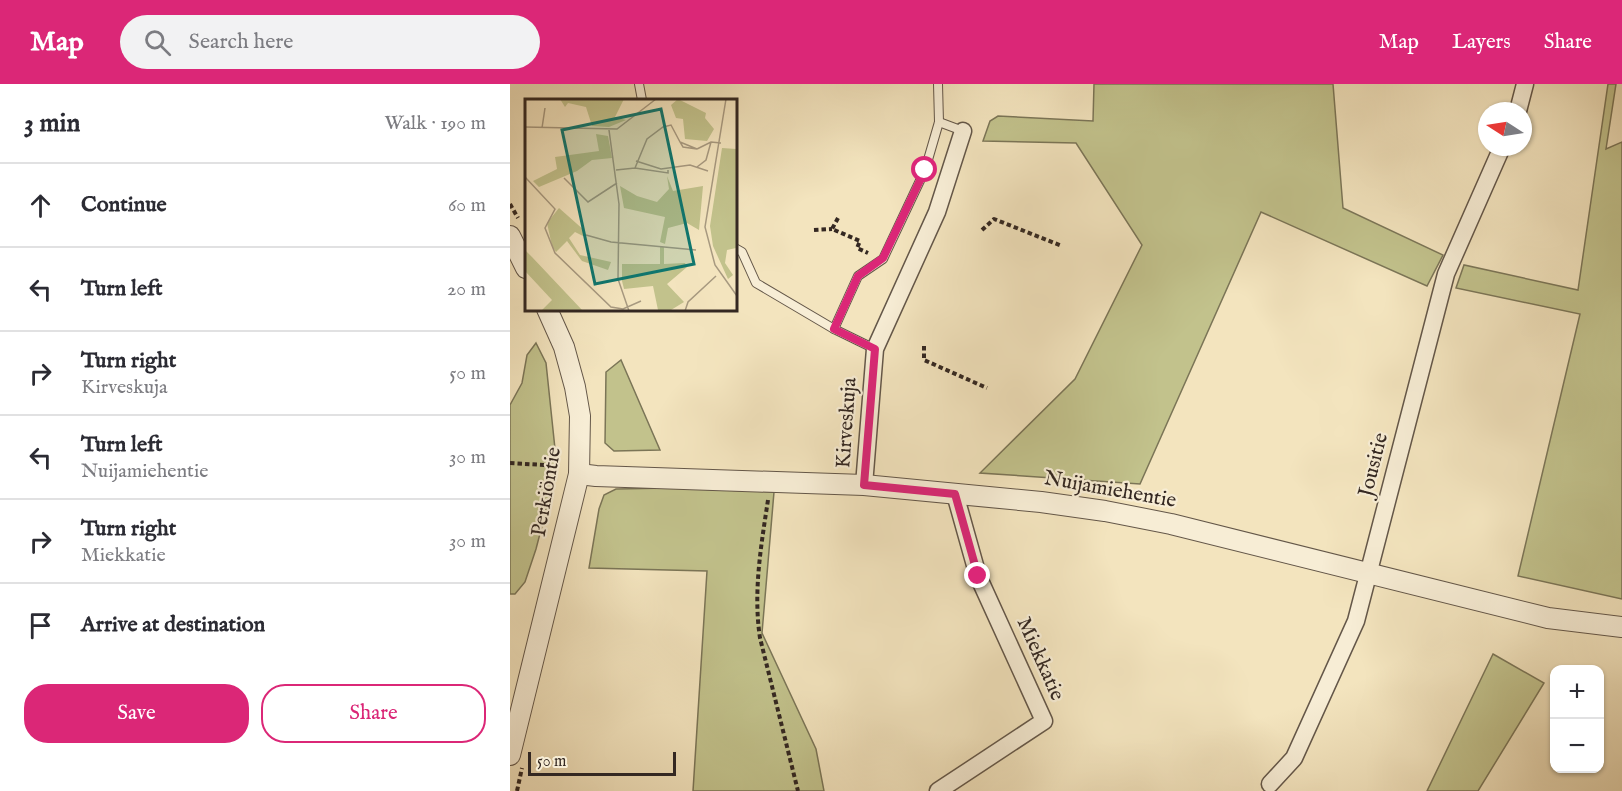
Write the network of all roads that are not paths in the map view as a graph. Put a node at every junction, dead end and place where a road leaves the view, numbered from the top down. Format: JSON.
{"nodes":[{"id":1,"x":639,"y":84,"type":"edge"},
{"id":2,"x":938,"y":84,"type":"edge"},
{"id":3,"x":1526,"y":84,"type":"edge"},
{"id":4,"x":642,"y":99,"type":"edge"},
{"id":5,"x":1521,"y":102,"type":"edge"},
{"id":6,"x":939,"y":122,"type":"junction"},
{"id":7,"x":963,"y":131,"type":"joint"},
{"id":8,"x":1498,"y":156,"type":"edge"},
{"id":9,"x":510,"y":236,"type":"edge"},
{"id":10,"x":736,"y":249,"type":"edge"},
{"id":11,"x":525,"y":266,"type":"edge"},
{"id":12,"x":547,"y":310,"type":"edge"},
{"id":13,"x":834,"y":329,"type":"junction"},
{"id":14,"x":875,"y":349,"type":"junction"},
{"id":15,"x":579,"y":466,"type":"junction"},
{"id":16,"x":864,"y":485,"type":"junction"},
{"id":17,"x":955,"y":494,"type":"junction"},
{"id":18,"x":1370,"y":574,"type":"junction"},
{"id":19,"x":1622,"y":627,"type":"edge"},
{"id":20,"x":510,"y":755,"type":"edge"},
{"id":21,"x":1270,"y":784,"type":"dead end"},
{"id":22,"x":938,"y":791,"type":"edge"}],
"edges":[{"from":1,"to":4,"type":"lane"},
{"from":2,"to":6,"type":"lane"},
{"from":3,"to":5,"type":"street"},
{"from":6,"to":7,"type":"lane"},
{"from":6,"to":13,"type":"lane"},
{"from":7,"to":14,"type":"street","name":"Kirveskuja"},
{"from":8,"to":18,"type":"street","name":"Jousitie"},
{"from":9,"to":11,"type":"street"},
{"from":10,"to":13,"type":"lane"},
{"from":12,"to":15,"type":"street","name":"Perkiöntie"},
{"from":13,"to":14,"type":"lane"},
{"from":14,"to":16,"type":"street","name":"Kirveskuja"},
{"from":15,"to":16,"type":"street","name":"Nuijamiehentie"},
{"from":15,"to":20,"type":"street","name":"Perkiöntie"},
{"from":16,"to":17,"type":"street","name":"Nuijamiehentie"},
{"from":17,"to":18,"type":"street","name":"Nuijamiehentie"},
{"from":17,"to":22,"type":"street","name":"Miekkatie"},
{"from":18,"to":19,"type":"street","name":"Nuijamiehentie"},
{"from":18,"to":21,"type":"street","name":"Jousitie"}]}
